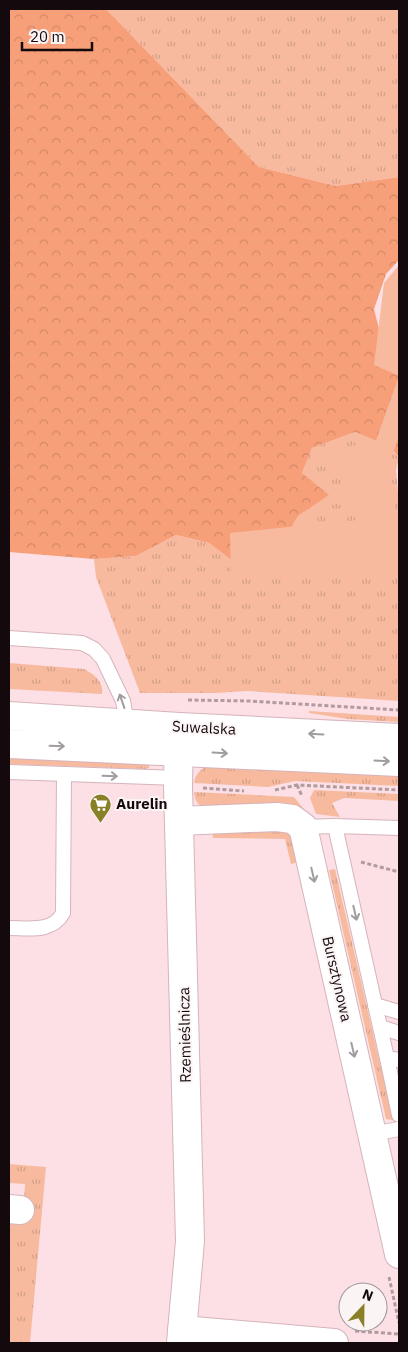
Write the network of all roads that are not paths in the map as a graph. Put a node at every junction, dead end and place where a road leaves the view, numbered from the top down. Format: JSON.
{"nodes":[{"id":1,"x":9,"y":638,"type":"edge"},
{"id":2,"x":9,"y":716,"type":"edge"},
{"id":3,"x":128,"y":736,"type":"junction"},
{"id":4,"x":399,"y":738,"type":"edge"},
{"id":5,"x":179,"y":739,"type":"junction"},
{"id":6,"x":9,"y":744,"type":"edge"},
{"id":7,"x":399,"y":762,"type":"edge"},
{"id":8,"x":9,"y":772,"type":"edge"},
{"id":9,"x":64,"y":774,"type":"junction"},
{"id":10,"x":178,"y":778,"type":"junction"},
{"id":11,"x":179,"y":821,"type":"junction"},
{"id":12,"x":336,"y":826,"type":"junction"},
{"id":13,"x":303,"y":827,"type":"junction"},
{"id":14,"x":399,"y":828,"type":"edge"},
{"id":15,"x":9,"y":928,"type":"edge"},
{"id":16,"x":375,"y":1005,"type":"junction"},
{"id":17,"x":399,"y":1012,"type":"edge"},
{"id":18,"x":380,"y":1027,"type":"junction"},
{"id":19,"x":399,"y":1033,"type":"edge"},
{"id":20,"x":393,"y":1059,"type":"edge"},
{"id":21,"x":399,"y":1115,"type":"edge"},
{"id":22,"x":399,"y":1129,"type":"edge"},
{"id":23,"x":372,"y":1134,"type":"junction"},
{"id":24,"x":399,"y":1254,"type":"edge"},
{"id":25,"x":181,"y":1337,"type":"edge"},
{"id":26,"x":344,"y":1337,"type":"edge"}],
"edges":[{"from":3,"to":1,"type":"lane","one_way":true},
{"from":2,"to":3,"type":"street","name":"Suwalska"},
{"from":3,"to":5,"type":"street","name":"Suwalska"},
{"from":6,"to":3,"type":"street","name":"Suwalska","one_way":true},
{"from":4,"to":5,"type":"street","name":"Suwalska","one_way":true},
{"from":5,"to":7,"type":"street","name":"Suwalska","one_way":true},
{"from":5,"to":10,"type":"street","name":"Rzemieślnicza"},
{"from":8,"to":9,"type":"lane"},
{"from":9,"to":10,"type":"lane","one_way":true},
{"from":9,"to":15,"type":"lane"},
{"from":10,"to":11,"type":"street","name":"Rzemieślnicza"},
{"from":11,"to":13,"type":"street"},
{"from":11,"to":25,"type":"street","name":"Rzemieślnicza"},
{"from":12,"to":13,"type":"lane"},
{"from":12,"to":14,"type":"lane"},
{"from":12,"to":16,"type":"lane","one_way":true},
{"from":13,"to":23,"type":"street","name":"Bursztynowa","one_way":true},
{"from":16,"to":17,"type":"lane"},
{"from":16,"to":18,"type":"lane"},
{"from":18,"to":19,"type":"lane"},
{"from":18,"to":20,"type":"lane"},
{"from":20,"to":21,"type":"lane"},
{"from":22,"to":23,"type":"lane"},
{"from":23,"to":24,"type":"street","name":"Bursztynowa"},
{"from":25,"to":26,"type":"street"}]}
